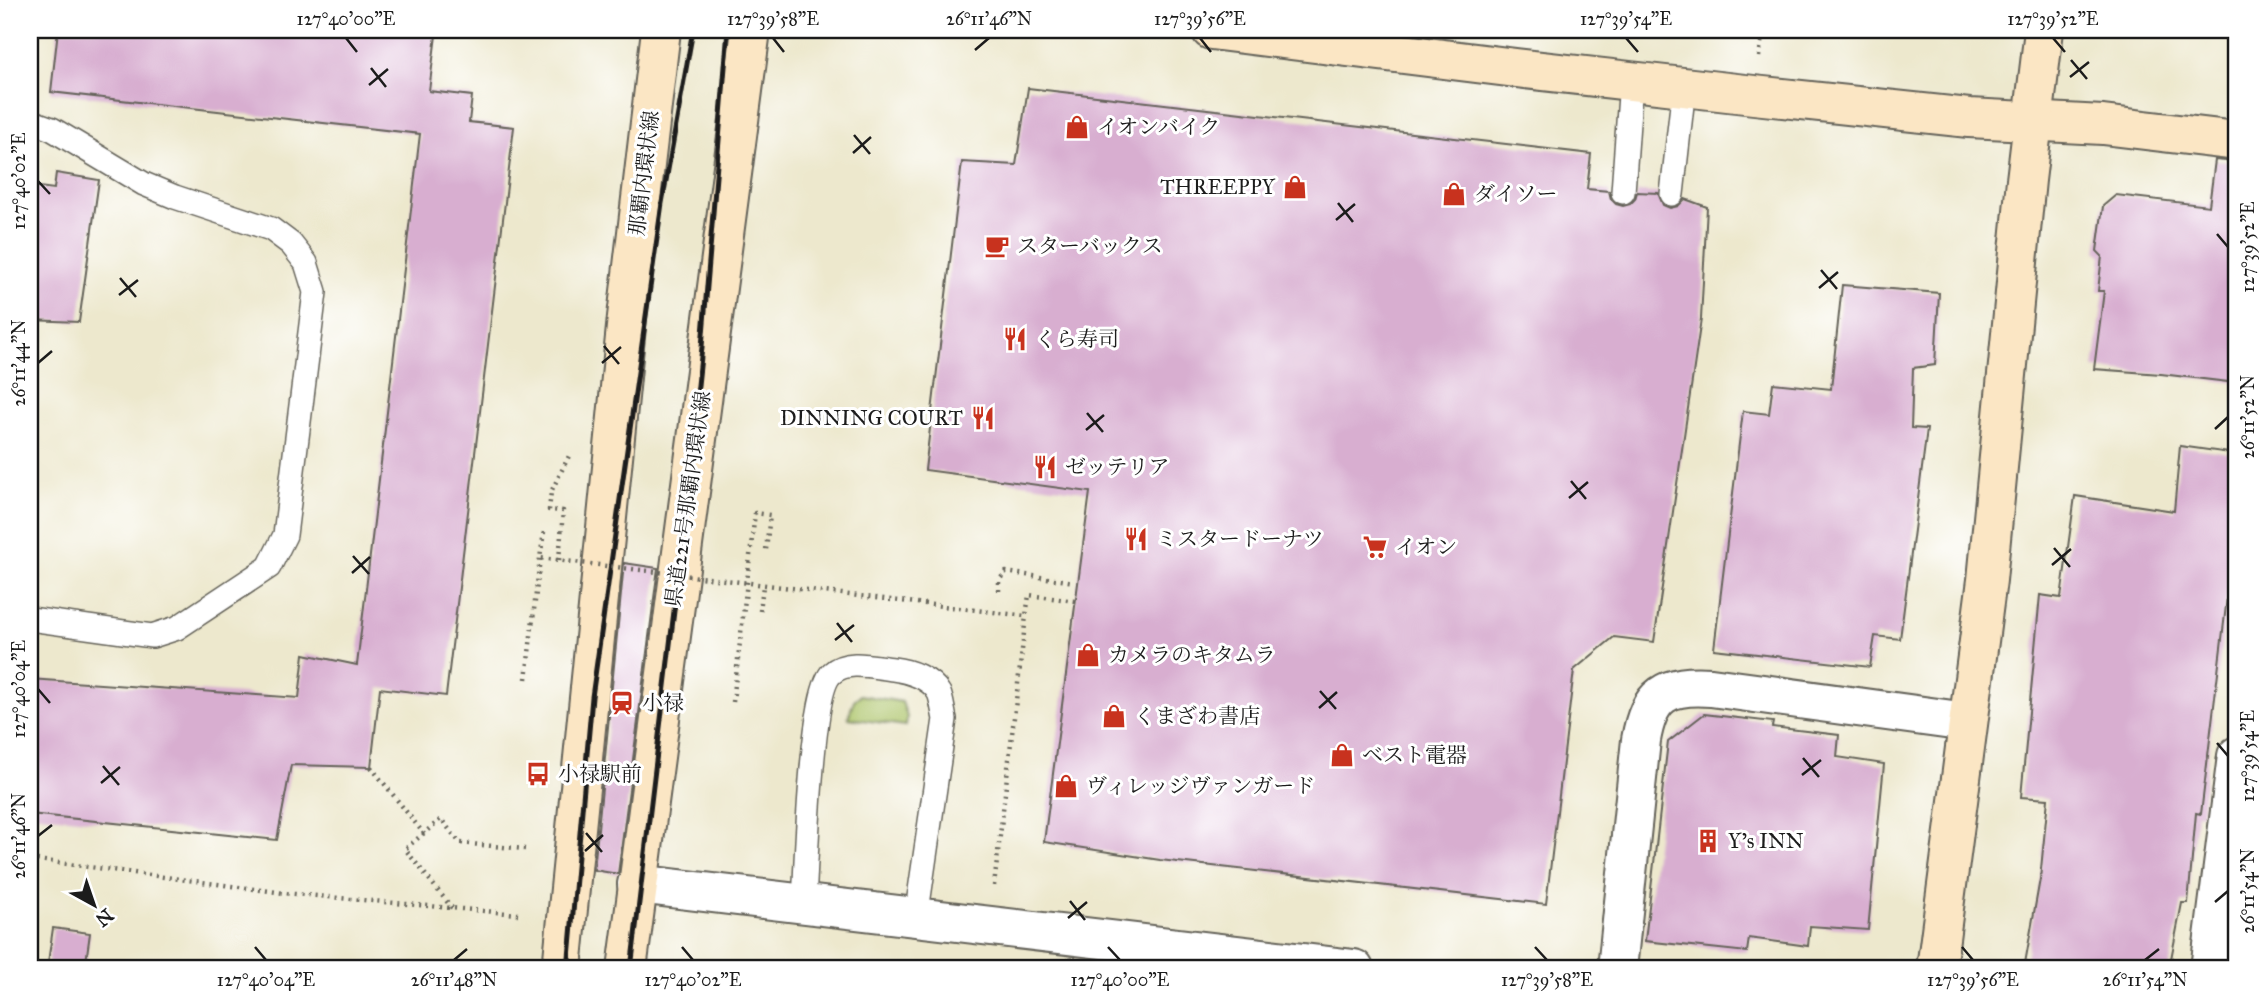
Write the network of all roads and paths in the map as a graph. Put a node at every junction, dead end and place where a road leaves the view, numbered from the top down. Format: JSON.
{"nodes":[{"id":1,"x":661,"y":30,"type":"edge"},
{"id":2,"x":751,"y":30,"type":"edge"},
{"id":3,"x":1211,"y":30,"type":"edge"},
{"id":4,"x":1763,"y":30,"type":"edge"},
{"id":5,"x":2044,"y":30,"type":"edge"},
{"id":6,"x":1759,"y":57,"type":"dead end"},
{"id":7,"x":1631,"y":81,"type":"junction"},
{"id":8,"x":1684,"y":86,"type":"junction"},
{"id":9,"x":30,"y":121,"type":"edge"},
{"id":10,"x":2033,"y":121,"type":"junction"},
{"id":11,"x":2237,"y":141,"type":"edge"},
{"id":12,"x":1623,"y":192,"type":"dead end"},
{"id":13,"x":1672,"y":194,"type":"dead end"},
{"id":14,"x":571,"y":452,"type":"dead end"},
{"id":15,"x":544,"y":532,"type":"dead end"},
{"id":16,"x":766,"y":550,"type":"dead end"},
{"id":17,"x":540,"y":558,"type":"junction"},
{"id":18,"x":559,"y":560,"type":"junction"},
{"id":19,"x":1074,"y":582,"type":"dead end"},
{"id":20,"x":745,"y":583,"type":"junction"},
{"id":21,"x":763,"y":586,"type":"junction"},
{"id":22,"x":999,"y":591,"type":"dead end"},
{"id":23,"x":1075,"y":601,"type":"dead end"},
{"id":24,"x":760,"y":611,"type":"dead end"},
{"id":25,"x":1026,"y":616,"type":"junction"},
{"id":26,"x":30,"y":619,"type":"edge"},
{"id":27,"x":526,"y":679,"type":"dead end"},
{"id":28,"x":733,"y":702,"type":"dead end"},
{"id":29,"x":1967,"y":722,"type":"junction"},
{"id":30,"x":2237,"y":756,"type":"edge"},
{"id":31,"x":370,"y":767,"type":"dead end"},
{"id":32,"x":424,"y":834,"type":"junction"},
{"id":33,"x":526,"y":849,"type":"dead end"},
{"id":34,"x":30,"y":859,"type":"edge"},
{"id":35,"x":637,"y":884,"type":"junction"},
{"id":36,"x":994,"y":887,"type":"dead end"},
{"id":37,"x":804,"y":904,"type":"junction"},
{"id":38,"x":453,"y":908,"type":"junction"},
{"id":39,"x":518,"y":914,"type":"dead end"},
{"id":40,"x":916,"y":918,"type":"junction"},
{"id":41,"x":562,"y":969,"type":"edge"},
{"id":42,"x":627,"y":969,"type":"edge"},
{"id":43,"x":1354,"y":969,"type":"edge"},
{"id":44,"x":1617,"y":969,"type":"edge"},
{"id":45,"x":1936,"y":969,"type":"edge"},
{"id":46,"x":2210,"y":969,"type":"edge"}],
"edges":[{"from":1,"to":41,"type":"street","name":"那覇内環状線"},
{"from":2,"to":35,"type":"street","name":"県道221号那覇内環状線"},
{"from":3,"to":7,"type":"street"},
{"from":4,"to":6,"type":"path"},
{"from":5,"to":10,"type":"street"},
{"from":7,"to":8,"type":"street"},
{"from":7,"to":12,"type":"lane"},
{"from":8,"to":10,"type":"street"},
{"from":8,"to":13,"type":"lane"},
{"from":9,"to":26,"type":"lane"},
{"from":10,"to":11,"type":"street"},
{"from":10,"to":29,"type":"street"},
{"from":14,"to":18,"type":"path"},
{"from":15,"to":17,"type":"path","bridge":true},
{"from":16,"to":20,"type":"path"},
{"from":17,"to":18,"type":"path","bridge":true},
{"from":17,"to":27,"type":"path"},
{"from":18,"to":20,"type":"path","bridge":true},
{"from":19,"to":22,"type":"path"},
{"from":20,"to":21,"type":"path","bridge":true},
{"from":20,"to":28,"type":"path"},
{"from":21,"to":24,"type":"path"},
{"from":21,"to":25,"type":"path","bridge":true},
{"from":23,"to":25,"type":"path","bridge":true},
{"from":25,"to":36,"type":"path"},
{"from":29,"to":44,"type":"street"},
{"from":29,"to":45,"type":"street"},
{"from":30,"to":46,"type":"street"},
{"from":31,"to":32,"type":"path"},
{"from":32,"to":33,"type":"path"},
{"from":32,"to":38,"type":"path"},
{"from":34,"to":38,"type":"path"},
{"from":35,"to":37,"type":"street"},
{"from":35,"to":42,"type":"street","name":"県道221号那覇内環状線"},
{"from":37,"to":40,"type":"street"},
{"from":37,"to":40,"type":"lane"},
{"from":38,"to":39,"type":"path"},
{"from":40,"to":43,"type":"street"}]}
